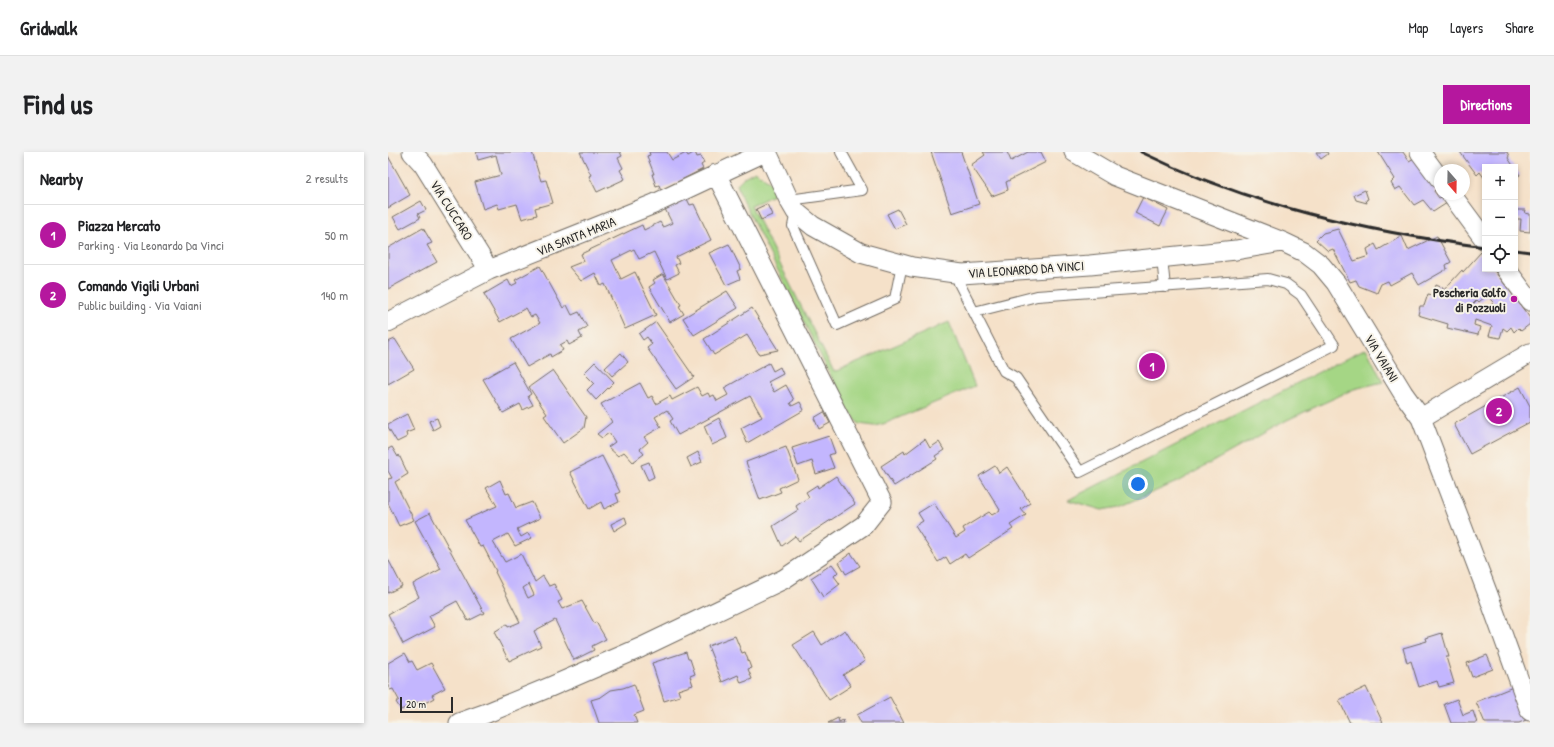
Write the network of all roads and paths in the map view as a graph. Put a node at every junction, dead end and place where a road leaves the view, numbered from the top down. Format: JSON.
{"nodes":[{"id":1,"x":412,"y":152,"type":"edge"},
{"id":2,"x":766,"y":152,"type":"edge"},
{"id":3,"x":841,"y":152,"type":"edge"},
{"id":4,"x":1074,"y":152,"type":"edge"},
{"id":5,"x":1420,"y":152,"type":"edge"},
{"id":6,"x":1434,"y":171,"type":"edge"},
{"id":7,"x":716,"y":174,"type":"junction"},
{"id":8,"x":1455,"y":200,"type":"edge"},
{"id":9,"x":793,"y":206,"type":"junction"},
{"id":10,"x":1482,"y":236,"type":"edge"},
{"id":11,"x":1283,"y":242,"type":"junction"},
{"id":12,"x":1162,"y":258,"type":"junction"},
{"id":13,"x":902,"y":264,"type":"junction"},
{"id":14,"x":489,"y":270,"type":"junction"},
{"id":15,"x":1508,"y":272,"type":"edge"},
{"id":16,"x":958,"y":273,"type":"junction"},
{"id":17,"x":1165,"y":287,"type":"junction"},
{"id":18,"x":1530,"y":301,"type":"edge"},
{"id":19,"x":974,"y":312,"type":"junction"},
{"id":20,"x":388,"y":322,"type":"edge"},
{"id":21,"x":1530,"y":353,"type":"edge"},
{"id":22,"x":1421,"y":418,"type":"junction"},
{"id":23,"x":1530,"y":711,"type":"edge"},
{"id":24,"x":458,"y":723,"type":"edge"}],
"edges":[{"from":1,"to":14,"type":"street","name":"VIA CUCCARO"},
{"from":2,"to":7,"type":"street","name":"VIA SANTA MARIA"},
{"from":2,"to":9,"type":"street"},
{"from":3,"to":9,"type":"lane"},
{"from":4,"to":11,"type":"street","name":"VIA VAIANI"},
{"from":5,"to":6,"type":"street"},
{"from":7,"to":14,"type":"street","name":"VIA SANTA MARIA"},
{"from":7,"to":24,"type":"street"},
{"from":8,"to":10,"type":"street"},
{"from":9,"to":13,"type":"street","name":"VIA LEONARDO DA VINCI"},
{"from":9,"to":13,"type":"lane"},
{"from":11,"to":12,"type":"street","name":"VIA LEONARDO DA VINCI"},
{"from":11,"to":22,"type":"street","name":"VIA VAIANI"},
{"from":12,"to":16,"type":"street","name":"VIA LEONARDO DA VINCI"},
{"from":12,"to":17,"type":"lane"},
{"from":13,"to":16,"type":"street","name":"VIA LEONARDO DA VINCI"},
{"from":14,"to":20,"type":"street","name":"VIA SANTA MARIA"},
{"from":15,"to":18,"type":"street"},
{"from":16,"to":19,"type":"lane"},
{"from":17,"to":19,"type":"lane"},
{"from":17,"to":19,"type":"lane"},
{"from":21,"to":22,"type":"street"},
{"from":22,"to":23,"type":"street","name":"VIA VAIANI"}]}
